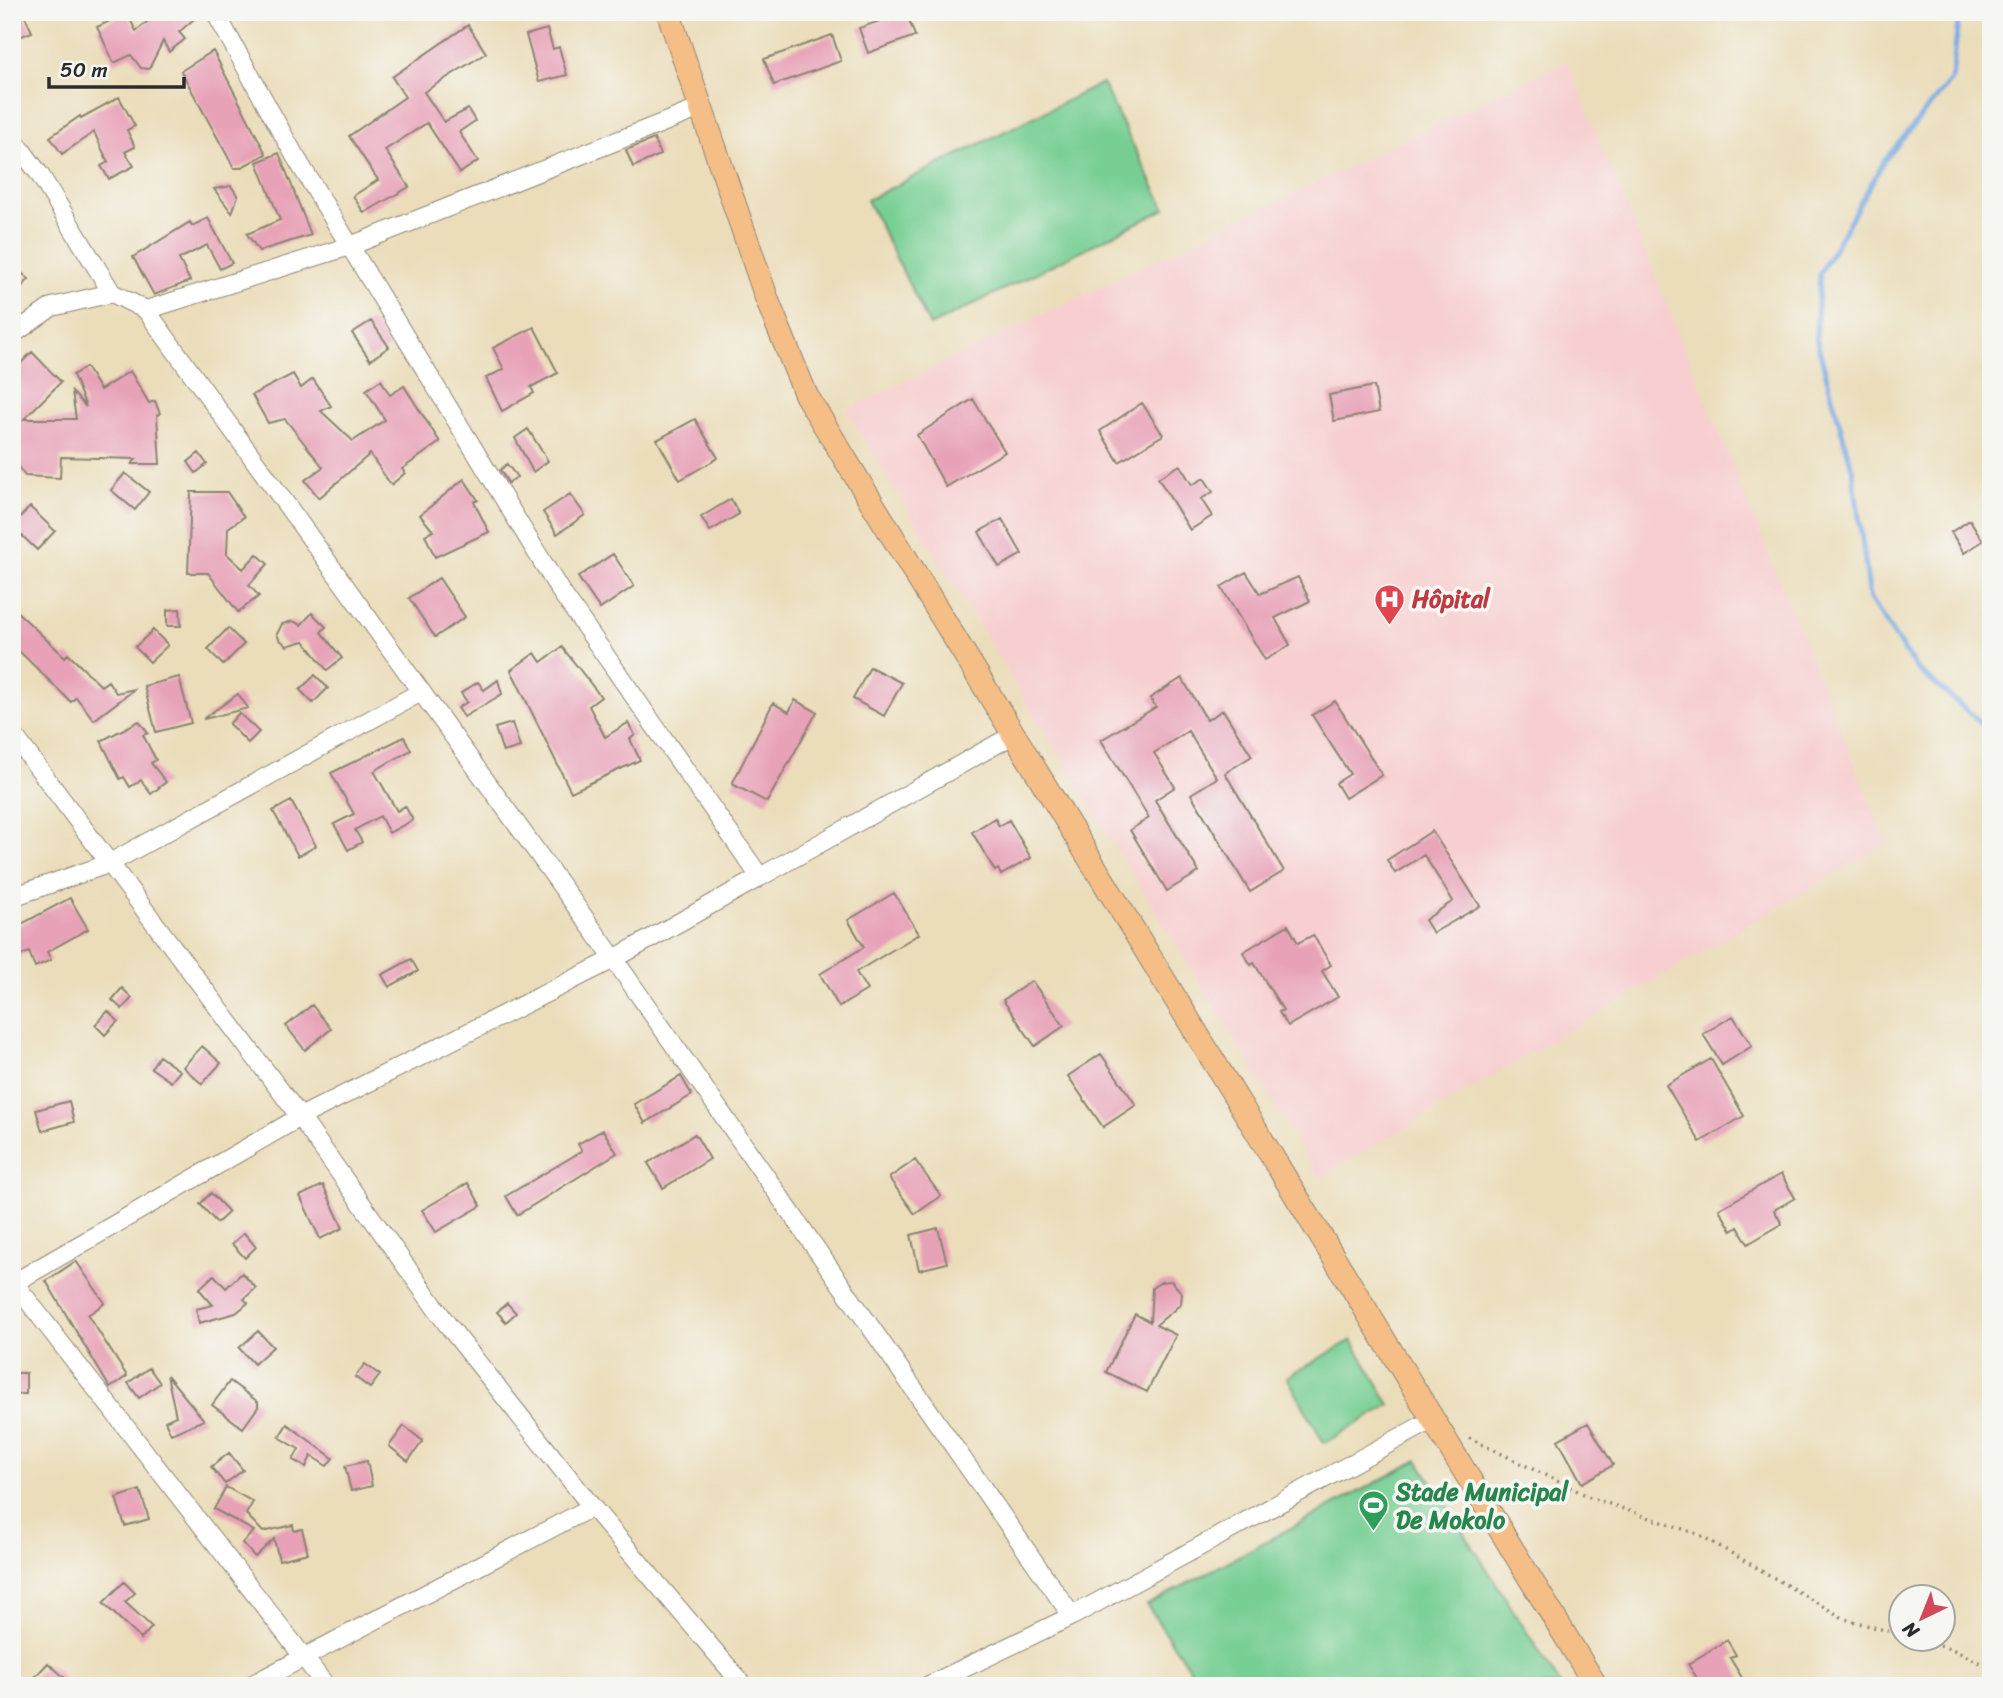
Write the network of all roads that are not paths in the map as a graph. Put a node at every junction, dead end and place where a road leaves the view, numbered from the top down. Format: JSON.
{"nodes":[{"id":1,"x":215,"y":12,"type":"edge"},
{"id":2,"x":668,"y":12,"type":"edge"},
{"id":3,"x":703,"y":107,"type":"junction"},
{"id":4,"x":12,"y":137,"type":"edge"},
{"id":5,"x":350,"y":246,"type":"junction"},
{"id":6,"x":112,"y":293,"type":"junction"},
{"id":7,"x":146,"y":310,"type":"junction"},
{"id":8,"x":12,"y":335,"type":"edge"},
{"id":9,"x":419,"y":693,"type":"junction"},
{"id":10,"x":12,"y":733,"type":"edge"},
{"id":11,"x":1013,"y":735,"type":"junction"},
{"id":12,"x":108,"y":864,"type":"junction"},
{"id":13,"x":760,"y":877,"type":"junction"},
{"id":14,"x":12,"y":897,"type":"edge"},
{"id":15,"x":614,"y":959,"type":"junction"},
{"id":16,"x":300,"y":1117,"type":"junction"},
{"id":17,"x":13,"y":1282,"type":"edge"},
{"id":18,"x":1432,"y":1420,"type":"junction"},
{"id":19,"x":592,"y":1507,"type":"junction"},
{"id":20,"x":1072,"y":1616,"type":"junction"},
{"id":21,"x":303,"y":1657,"type":"junction"},
{"id":22,"x":248,"y":1686,"type":"edge"},
{"id":23,"x":326,"y":1686,"type":"edge"},
{"id":24,"x":744,"y":1686,"type":"edge"},
{"id":25,"x":928,"y":1686,"type":"edge"},
{"id":26,"x":1596,"y":1686,"type":"edge"}],
"edges":[{"from":1,"to":5,"type":"street"},
{"from":2,"to":3,"type":"main road"},
{"from":3,"to":5,"type":"street"},
{"from":3,"to":11,"type":"main road"},
{"from":4,"to":6,"type":"street"},
{"from":5,"to":7,"type":"street"},
{"from":5,"to":13,"type":"street"},
{"from":6,"to":7,"type":"street"},
{"from":6,"to":8,"type":"street"},
{"from":7,"to":9,"type":"street"},
{"from":9,"to":12,"type":"street"},
{"from":9,"to":15,"type":"street"},
{"from":10,"to":12,"type":"street"},
{"from":11,"to":13,"type":"street"},
{"from":11,"to":18,"type":"main road"},
{"from":12,"to":14,"type":"street"},
{"from":12,"to":16,"type":"street"},
{"from":13,"to":15,"type":"street"},
{"from":15,"to":16,"type":"street"},
{"from":15,"to":20,"type":"street"},
{"from":16,"to":17,"type":"street"},
{"from":16,"to":19,"type":"street"},
{"from":17,"to":21,"type":"street"},
{"from":18,"to":20,"type":"street"},
{"from":18,"to":26,"type":"main road"},
{"from":19,"to":21,"type":"street"},
{"from":19,"to":24,"type":"street"},
{"from":20,"to":25,"type":"street"},
{"from":21,"to":22,"type":"street"},
{"from":21,"to":23,"type":"street"}]}
